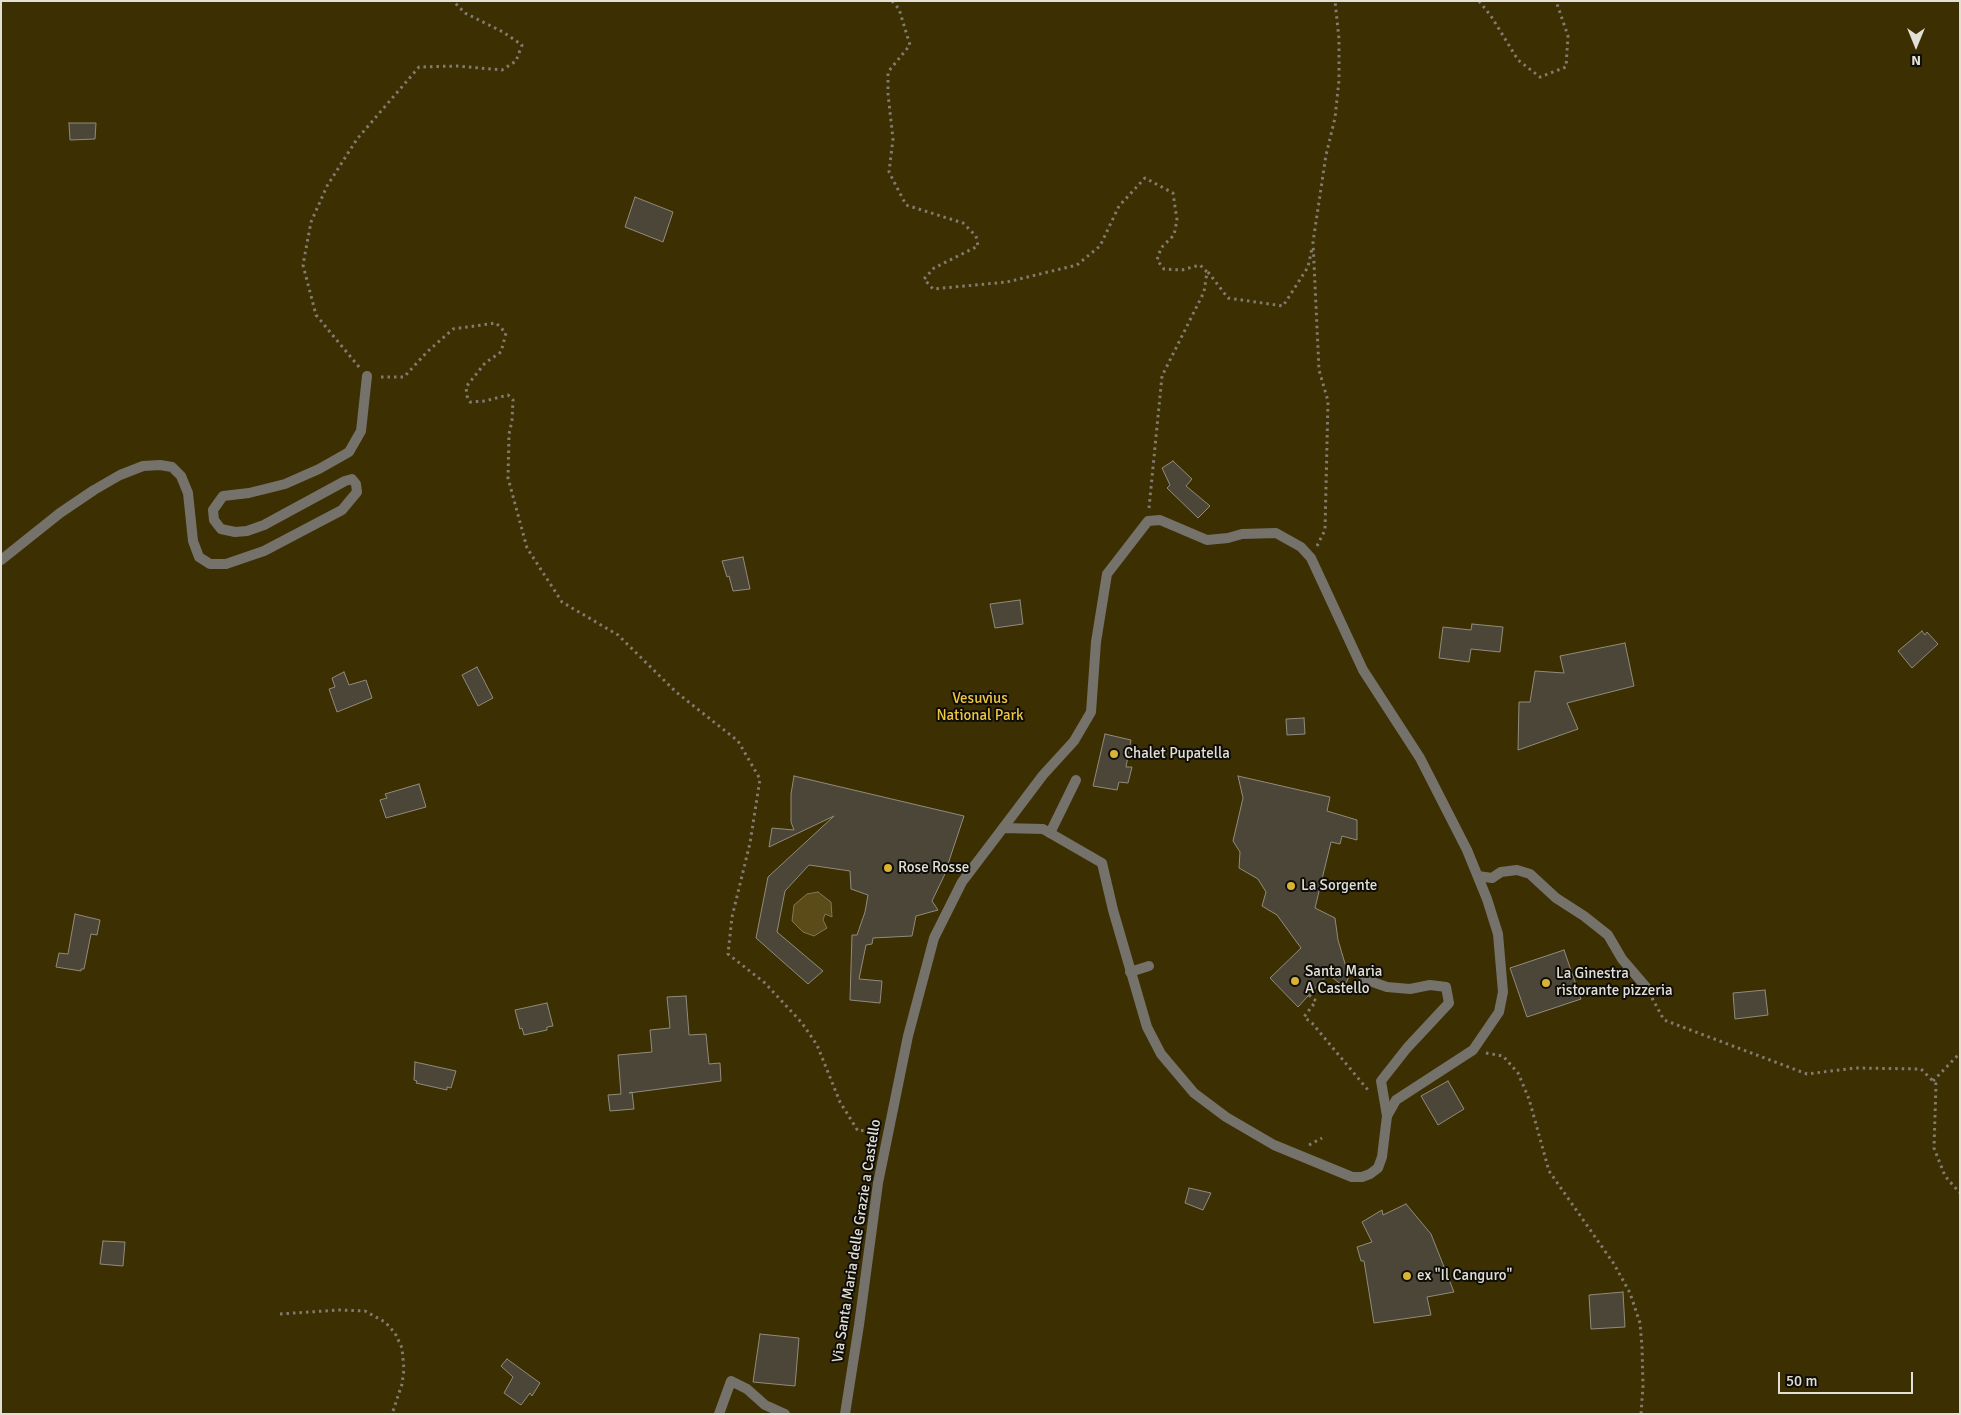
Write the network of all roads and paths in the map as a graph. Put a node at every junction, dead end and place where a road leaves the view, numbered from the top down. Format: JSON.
{"nodes":[{"id":1,"x":453,"y":1,"type":"edge"},
{"id":2,"x":892,"y":1,"type":"edge"},
{"id":3,"x":1335,"y":1,"type":"edge"},
{"id":4,"x":1479,"y":1,"type":"edge"},
{"id":5,"x":1556,"y":1,"type":"edge"},
{"id":6,"x":1313,"y":242,"type":"junction"},
{"id":7,"x":1208,"y":272,"type":"junction"},
{"id":8,"x":367,"y":376,"type":"junction"},
{"id":9,"x":1148,"y":521,"type":"junction"},
{"id":10,"x":1311,"y":558,"type":"junction"},
{"id":11,"x":1,"y":560,"type":"edge"},
{"id":12,"x":1076,"y":780,"type":"dead end"},
{"id":13,"x":1003,"y":828,"type":"junction"},
{"id":14,"x":1050,"y":833,"type":"junction"},
{"id":15,"x":1478,"y":876,"type":"junction"},
{"id":16,"x":1149,"y":966,"type":"dead end"},
{"id":17,"x":1130,"y":972,"type":"junction"},
{"id":18,"x":1364,"y":979,"type":"dead end"},
{"id":19,"x":1646,"y":987,"type":"joint"},
{"id":20,"x":1309,"y":995,"type":"dead end"},
{"id":21,"x":1473,"y":1050,"type":"junction"},
{"id":22,"x":1960,"y":1053,"type":"edge"},
{"id":23,"x":1933,"y":1081,"type":"junction"},
{"id":24,"x":1372,"y":1096,"type":"dead end"},
{"id":25,"x":1387,"y":1116,"type":"junction"},
{"id":26,"x":891,"y":1117,"type":"junction"},
{"id":27,"x":1322,"y":1138,"type":"dead end"},
{"id":28,"x":1304,"y":1147,"type":"dead end"},
{"id":29,"x":1960,"y":1194,"type":"edge"},
{"id":30,"x":280,"y":1314,"type":"dead end"},
{"id":31,"x":392,"y":1414,"type":"edge"},
{"id":32,"x":719,"y":1414,"type":"edge"},
{"id":33,"x":786,"y":1414,"type":"edge"},
{"id":34,"x":845,"y":1414,"type":"edge"},
{"id":35,"x":1641,"y":1414,"type":"edge"}],
"edges":[{"from":1,"to":8,"type":"path"},
{"from":2,"to":7,"type":"path"},
{"from":3,"to":6,"type":"path"},
{"from":4,"to":5,"type":"path"},
{"from":6,"to":7,"type":"path"},
{"from":6,"to":10,"type":"path"},
{"from":7,"to":9,"type":"path"},
{"from":8,"to":11,"type":"street"},
{"from":8,"to":26,"type":"path"},
{"from":9,"to":10,"type":"street"},
{"from":9,"to":13,"type":"street","name":"Via Santa Maria delle Grazie a Castello"},
{"from":10,"to":15,"type":"street"},
{"from":12,"to":14,"type":"street"},
{"from":13,"to":14,"type":"street"},
{"from":13,"to":26,"type":"street","name":"Via Santa Maria delle Grazie a Castello"},
{"from":14,"to":17,"type":"street"},
{"from":15,"to":19,"type":"street"},
{"from":15,"to":21,"type":"street"},
{"from":16,"to":17,"type":"street"},
{"from":17,"to":25,"type":"street"},
{"from":18,"to":25,"type":"street"},
{"from":19,"to":23,"type":"path"},
{"from":20,"to":24,"type":"path"},
{"from":21,"to":25,"type":"street"},
{"from":21,"to":35,"type":"path"},
{"from":22,"to":23,"type":"path"},
{"from":23,"to":29,"type":"path"},
{"from":26,"to":34,"type":"street","name":"Via Santa Maria delle Grazie a Castello"},
{"from":27,"to":28,"type":"path"},
{"from":30,"to":31,"type":"path"},
{"from":32,"to":33,"type":"street"}]}
